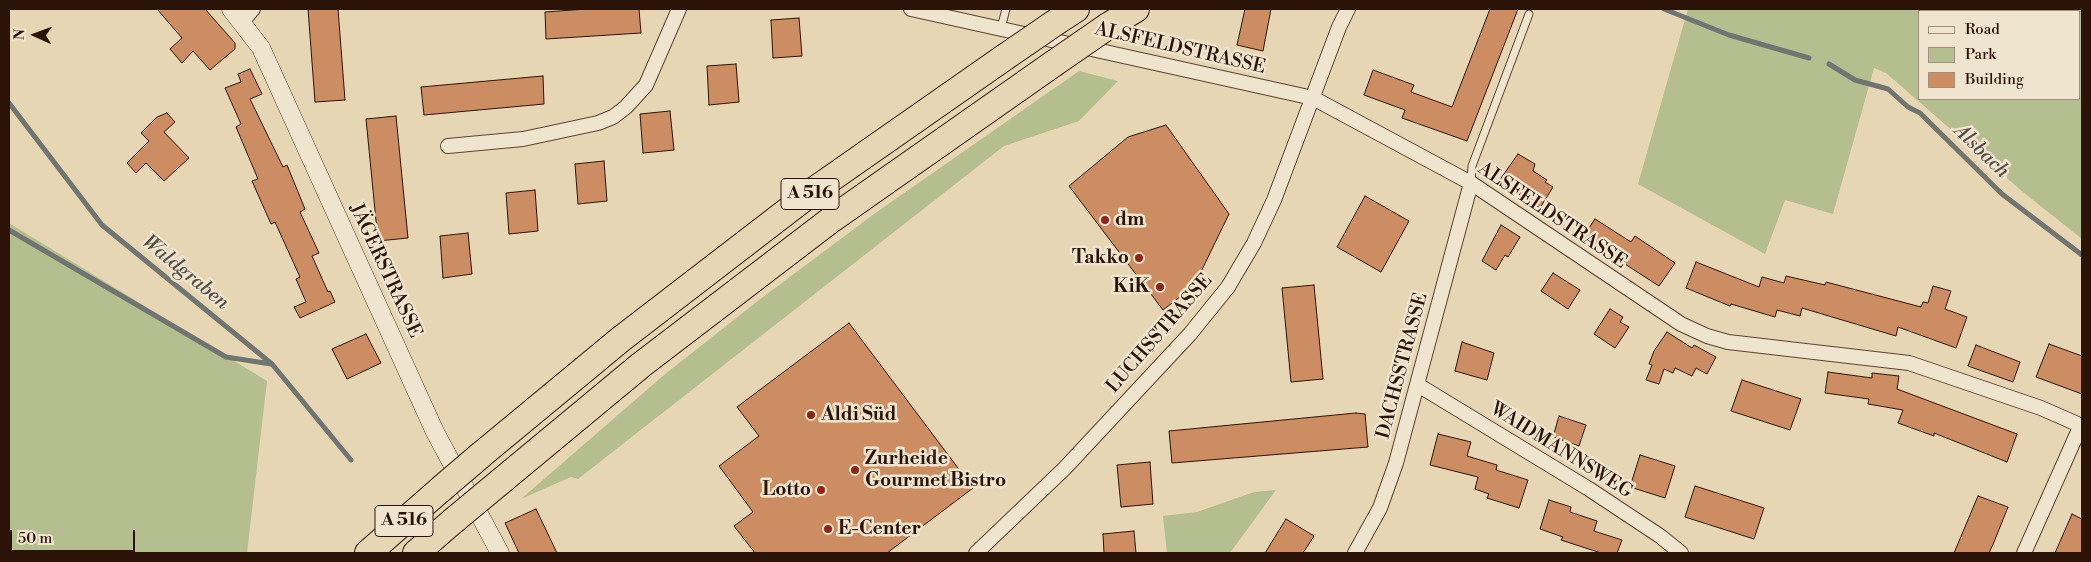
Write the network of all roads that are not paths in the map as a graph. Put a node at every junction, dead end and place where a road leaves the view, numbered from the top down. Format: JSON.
{"nodes":[{"id":1,"x":679,"y":9,"type":"edge"},
{"id":2,"x":911,"y":9,"type":"edge"},
{"id":3,"x":1006,"y":9,"type":"edge"},
{"id":4,"x":1136,"y":9,"type":"edge"},
{"id":5,"x":1348,"y":9,"type":"edge"},
{"id":6,"x":242,"y":13,"type":"edge"},
{"id":7,"x":1068,"y":14,"type":"edge"},
{"id":8,"x":1529,"y":14,"type":"dead end"},
{"id":9,"x":1001,"y":28,"type":"junction"},
{"id":10,"x":1313,"y":98,"type":"junction"},
{"id":11,"x":448,"y":146,"type":"dead end"},
{"id":12,"x":1471,"y":183,"type":"junction"},
{"id":13,"x":1418,"y":385,"type":"junction"},
{"id":14,"x":2081,"y":425,"type":"edge"},
{"id":15,"x":368,"y":553,"type":"edge"},
{"id":16,"x":416,"y":553,"type":"edge"},
{"id":17,"x":500,"y":553,"type":"edge"},
{"id":18,"x":976,"y":553,"type":"edge"},
{"id":19,"x":1355,"y":553,"type":"edge"},
{"id":20,"x":1681,"y":553,"type":"edge"},
{"id":21,"x":2024,"y":553,"type":"edge"}],
"edges":[{"from":1,"to":11,"type":"street"},
{"from":2,"to":9,"type":"street","name":"ALSFELDSTRASSE"},
{"from":3,"to":9,"type":"lane"},
{"from":4,"to":16,"type":"highway","number":"A 516","bridge":true},
{"from":5,"to":10,"type":"street","name":"LUCHSSTRASSE"},
{"from":6,"to":17,"type":"street","name":"JÄGERSTRASSE"},
{"from":7,"to":15,"type":"highway","number":"A 516","bridge":true},
{"from":8,"to":12,"type":"lane"},
{"from":9,"to":10,"type":"street","name":"ALSFELDSTRASSE"},
{"from":10,"to":12,"type":"street","name":"ALSFELDSTRASSE"},
{"from":10,"to":18,"type":"street","name":"LUCHSSTRASSE"},
{"from":12,"to":13,"type":"street","name":"DACHSSTRASSE"},
{"from":12,"to":14,"type":"street","name":"ALSFELDSTRASSE"},
{"from":13,"to":19,"type":"street","name":"DACHSSTRASSE"},
{"from":13,"to":20,"type":"street","name":"WAIDMANNSWEG"},
{"from":14,"to":21,"type":"street"}]}
